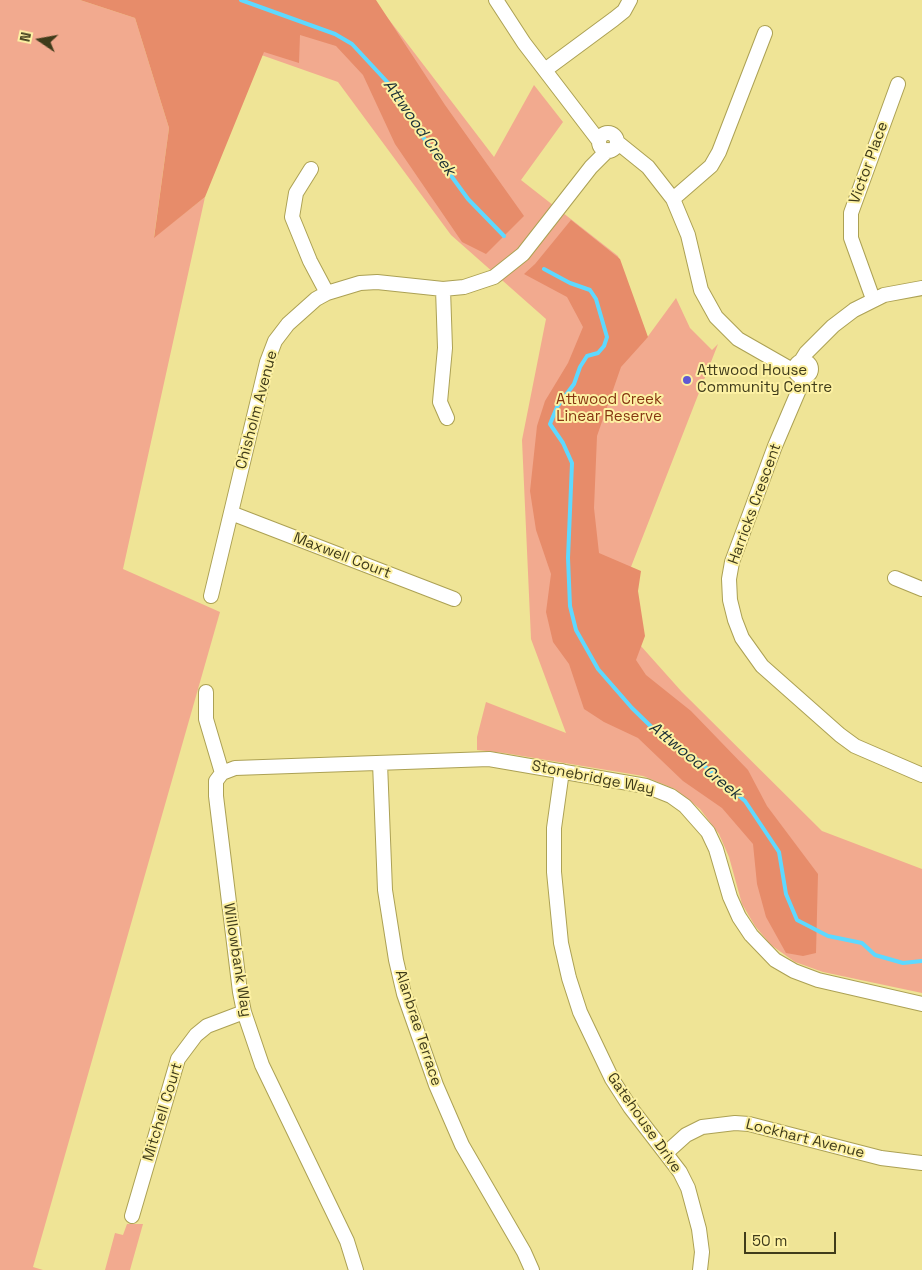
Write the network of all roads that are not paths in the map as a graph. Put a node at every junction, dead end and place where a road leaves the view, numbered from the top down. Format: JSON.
{"nodes":[{"id":1,"x":496,"y":0,"type":"edge"},
{"id":2,"x":630,"y":0,"type":"edge"},
{"id":3,"x":765,"y":33,"type":"dead end"},
{"id":4,"x":545,"y":70,"type":"junction"},
{"id":5,"x":898,"y":84,"type":"dead end"},
{"id":6,"x":607,"y":143,"type":"junction"},
{"id":7,"x":311,"y":169,"type":"dead end"},
{"id":8,"x":673,"y":198,"type":"junction"},
{"id":9,"x":922,"y":288,"type":"edge"},
{"id":10,"x":443,"y":289,"type":"junction"},
{"id":11,"x":327,"y":293,"type":"junction"},
{"id":12,"x":873,"y":300,"type":"junction"},
{"id":13,"x":801,"y":368,"type":"junction"},
{"id":14,"x":447,"y":418,"type":"dead end"},
{"id":15,"x":231,"y":513,"type":"junction"},
{"id":16,"x":895,"y":578,"type":"dead end"},
{"id":17,"x":922,"y":589,"type":"edge"},
{"id":18,"x":211,"y":596,"type":"dead end"},
{"id":19,"x":454,"y":598,"type":"dead end"},
{"id":20,"x":206,"y":692,"type":"dead end"},
{"id":21,"x":380,"y":764,"type":"junction"},
{"id":22,"x":562,"y":771,"type":"junction"},
{"id":23,"x":222,"y":773,"type":"junction"},
{"id":24,"x":922,"y":775,"type":"edge"},
{"id":25,"x":922,"y":1004,"type":"edge"},
{"id":26,"x":244,"y":1012,"type":"junction"},
{"id":27,"x":666,"y":1153,"type":"junction"},
{"id":28,"x":922,"y":1163,"type":"edge"},
{"id":29,"x":132,"y":1216,"type":"dead end"},
{"id":30,"x":356,"y":1270,"type":"edge"},
{"id":31,"x":532,"y":1270,"type":"edge"},
{"id":32,"x":700,"y":1270,"type":"edge"}],
"edges":[{"from":1,"to":4,"type":"street"},
{"from":2,"to":4,"type":"street"},
{"from":3,"to":8,"type":"street"},
{"from":4,"to":6,"type":"street"},
{"from":5,"to":12,"type":"street","name":"Victor Place"},
{"from":6,"to":8,"type":"street"},
{"from":6,"to":10,"type":"street","name":"Chisholm Avenue"},
{"from":7,"to":11,"type":"street"},
{"from":8,"to":13,"type":"street"},
{"from":9,"to":12,"type":"street","name":"Harricks Crescent"},
{"from":10,"to":11,"type":"street","name":"Chisholm Avenue"},
{"from":10,"to":14,"type":"street"},
{"from":11,"to":15,"type":"street","name":"Chisholm Avenue"},
{"from":12,"to":13,"type":"street","name":"Harricks Crescent"},
{"from":13,"to":24,"type":"street","name":"Harricks Crescent"},
{"from":15,"to":18,"type":"street","name":"Chisholm Avenue"},
{"from":15,"to":19,"type":"street","name":"Maxwell Court"},
{"from":16,"to":17,"type":"street"},
{"from":20,"to":23,"type":"street"},
{"from":21,"to":22,"type":"street","name":"Stonebridge Way"},
{"from":21,"to":23,"type":"street","name":"Stonebridge Way"},
{"from":21,"to":31,"type":"street","name":"Alanbrae Terrace"},
{"from":22,"to":25,"type":"street","name":"Stonebridge Way"},
{"from":22,"to":27,"type":"street","name":"Gatehouse Drive"},
{"from":23,"to":26,"type":"street","name":"Willowbank Way"},
{"from":26,"to":29,"type":"street","name":"Mitchell Court"},
{"from":26,"to":30,"type":"street","name":"Willowbank Way"},
{"from":27,"to":28,"type":"street","name":"Lockhart Avenue"},
{"from":27,"to":32,"type":"street","name":"Gatehouse Drive"}]}
